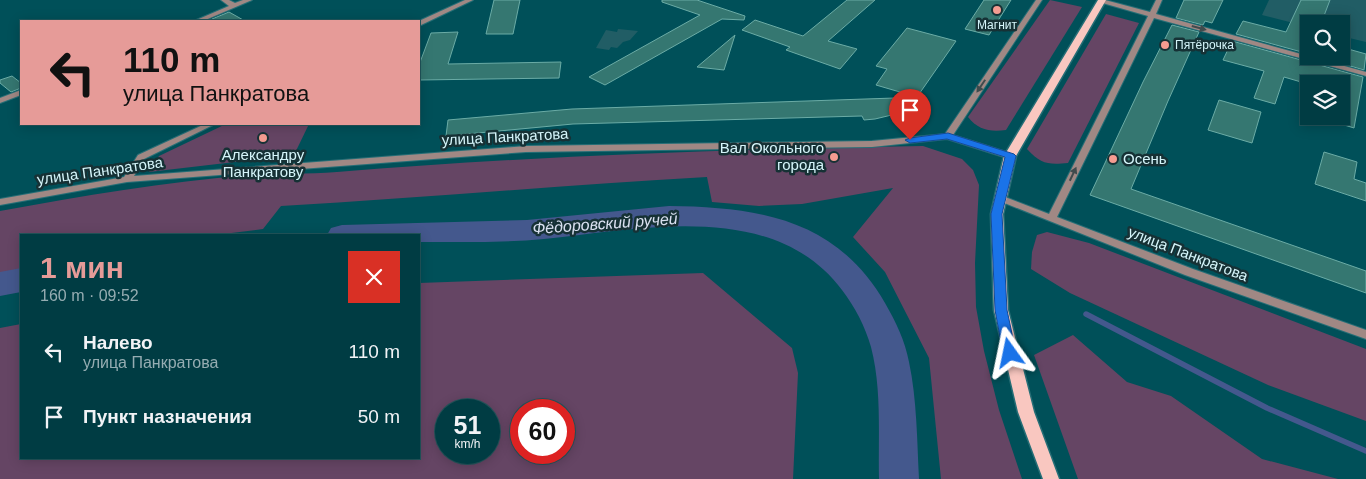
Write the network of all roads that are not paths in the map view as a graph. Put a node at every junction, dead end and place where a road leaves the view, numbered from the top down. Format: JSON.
{"nodes":[{"id":1,"x":224,"y":0,"type":"edge"},
{"id":2,"x":249,"y":0,"type":"edge"},
{"id":3,"x":470,"y":0,"type":"edge"},
{"id":4,"x":1039,"y":0,"type":"edge"},
{"id":5,"x":1159,"y":0,"type":"edge"},
{"id":6,"x":1101,"y":1,"type":"edge"},
{"id":7,"x":235,"y":6,"type":"junction"},
{"id":8,"x":1152,"y":15,"type":"junction"},
{"id":9,"x":199,"y":20,"type":"edge"},
{"id":10,"x":420,"y":24,"type":"edge"},
{"id":11,"x":1366,"y":74,"type":"edge"},
{"id":12,"x":20,"y":92,"type":"edge"},
{"id":13,"x":0,"y":101,"type":"edge"},
{"id":14,"x":209,"y":125,"type":"edge"},
{"id":15,"x":948,"y":136,"type":"junction"},
{"id":16,"x":1010,"y":156,"type":"junction"},
{"id":17,"x":127,"y":179,"type":"junction"},
{"id":18,"x":1000,"y":198,"type":"junction"},
{"id":19,"x":0,"y":202,"type":"edge"},
{"id":20,"x":1052,"y":218,"type":"junction"},
{"id":21,"x":1366,"y":335,"type":"edge"},
{"id":22,"x":1051,"y":479,"type":"edge"}],
"edges":[{"from":1,"to":7,"type":"street"},
{"from":2,"to":7,"type":"street"},
{"from":3,"to":10,"type":"street"},
{"from":4,"to":15,"type":"street","one_way":true},
{"from":5,"to":8,"type":"street"},
{"from":6,"to":8,"type":"street"},
{"from":6,"to":16,"type":"main road"},
{"from":7,"to":9,"type":"street"},
{"from":8,"to":11,"type":"street","one_way":true},
{"from":20,"to":8,"type":"street","one_way":true},
{"from":12,"to":13,"type":"street"},
{"from":14,"to":17,"type":"street"},
{"from":15,"to":16,"type":"street","name":"улица Панкратова"},
{"from":15,"to":17,"type":"street","name":"улица Панкратова"},
{"from":16,"to":18,"type":"main road"},
{"from":17,"to":19,"type":"street","name":"улица Панкратова"},
{"from":18,"to":20,"type":"street","name":"улица Панкратова"},
{"from":18,"to":22,"type":"main road"},
{"from":20,"to":21,"type":"street","name":"улица Панкратова"}]}
